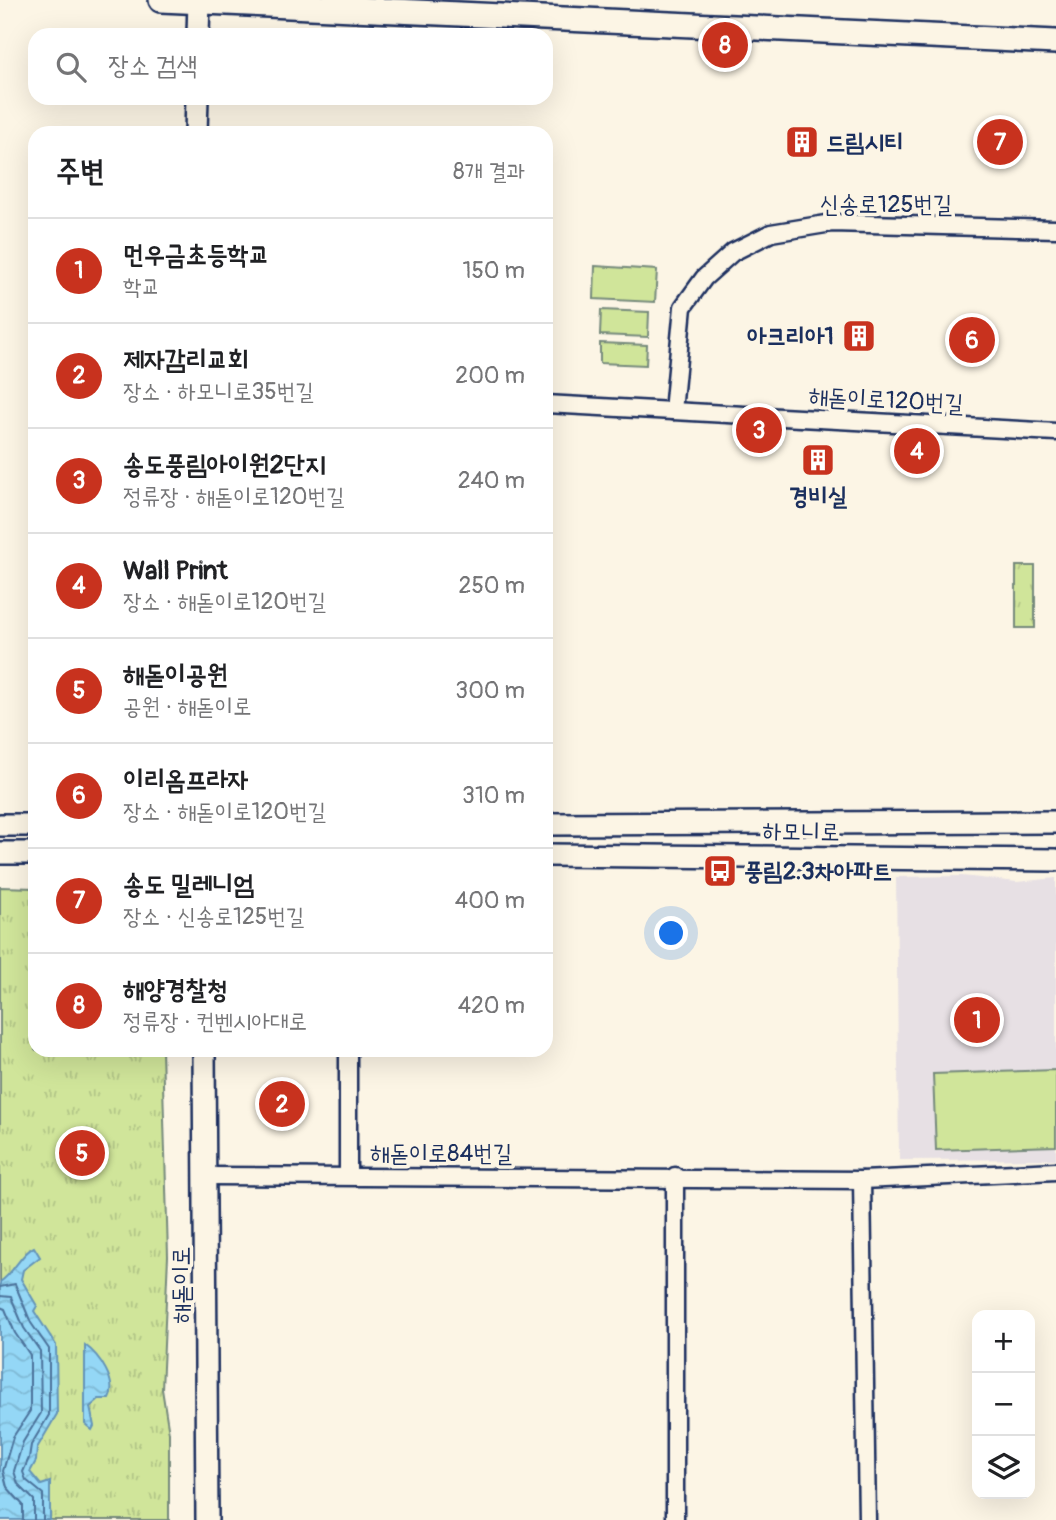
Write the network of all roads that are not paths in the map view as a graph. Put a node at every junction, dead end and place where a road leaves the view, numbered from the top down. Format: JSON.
{"nodes":[{"id":1,"x":161,"y":0,"type":"edge"},
{"id":2,"x":331,"y":0,"type":"edge"},
{"id":3,"x":199,"y":1,"type":"edge"},
{"id":4,"x":359,"y":10,"type":"junction"},
{"id":5,"x":198,"y":28,"type":"edge"},
{"id":6,"x":1056,"y":42,"type":"edge"},
{"id":7,"x":197,"y":105,"type":"edge"},
{"id":8,"x":196,"y":126,"type":"edge"},
{"id":9,"x":1056,"y":229,"type":"edge"},
{"id":10,"x":553,"y":404,"type":"edge"},
{"id":11,"x":673,"y":411,"type":"junction"},
{"id":12,"x":1056,"y":432,"type":"edge"},
{"id":13,"x":1056,"y":822,"type":"edge"},
{"id":14,"x":553,"y":824,"type":"edge"},
{"id":15,"x":0,"y":825,"type":"edge"},
{"id":16,"x":28,"y":825,"type":"edge"},
{"id":17,"x":0,"y":853,"type":"edge"},
{"id":18,"x":28,"y":853,"type":"edge"},
{"id":19,"x":553,"y":855,"type":"edge"},
{"id":20,"x":1056,"y":860,"type":"edge"},
{"id":21,"x":204,"y":1057,"type":"edge"},
{"id":22,"x":348,"y":1057,"type":"edge"},
{"id":23,"x":1056,"y":1171,"type":"edge"},
{"id":24,"x":206,"y":1175,"type":"junction"},
{"id":25,"x":348,"y":1175,"type":"junction"},
{"id":26,"x":675,"y":1176,"type":"junction"},
{"id":27,"x":862,"y":1180,"type":"junction"},
{"id":28,"x":207,"y":1520,"type":"edge"},
{"id":29,"x":675,"y":1520,"type":"edge"},
{"id":30,"x":867,"y":1520,"type":"edge"}],
"edges":[{"from":1,"to":3,"type":"main road"},
{"from":2,"to":4,"type":"main road"},
{"from":3,"to":4,"type":"main road"},
{"from":3,"to":5,"type":"street"},
{"from":4,"to":6,"type":"main road"},
{"from":7,"to":8,"type":"street"},
{"from":9,"to":11,"type":"street","name":"신송로125번길"},
{"from":10,"to":11,"type":"street","name":"해돋이로120번길"},
{"from":11,"to":12,"type":"street","name":"해돋이로120번길"},
{"from":13,"to":14,"type":"street","name":"하모니로"},
{"from":15,"to":16,"type":"street"},
{"from":17,"to":18,"type":"street"},
{"from":19,"to":20,"type":"street","name":"하모니로"},
{"from":21,"to":24,"type":"street","name":"해돋이로"},
{"from":22,"to":25,"type":"street"},
{"from":23,"to":27,"type":"street","name":"해돋이로84번길"},
{"from":24,"to":25,"type":"street","name":"해돋이로84번길"},
{"from":24,"to":28,"type":"street","name":"해돋이로"},
{"from":25,"to":26,"type":"street","name":"해돋이로84번길"},
{"from":26,"to":27,"type":"street","name":"해돋이로84번길"},
{"from":26,"to":29,"type":"street"},
{"from":27,"to":30,"type":"street"}]}
